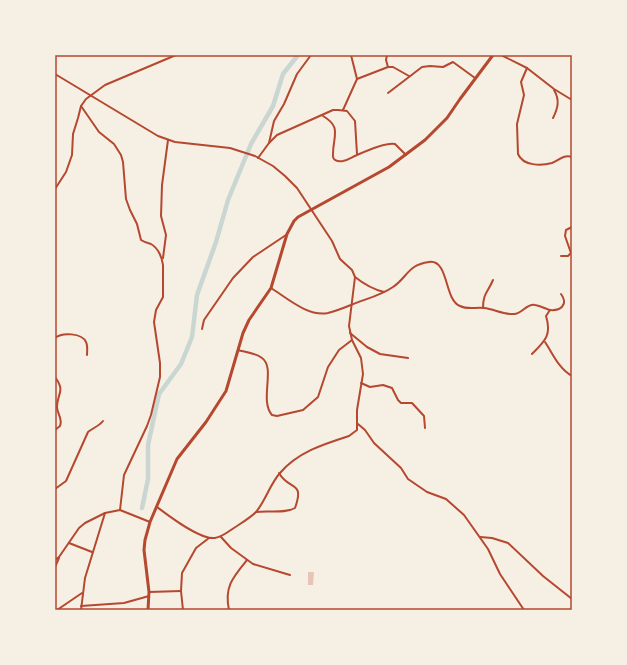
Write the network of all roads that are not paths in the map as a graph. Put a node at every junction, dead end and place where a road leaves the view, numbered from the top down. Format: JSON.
{"nodes":[{"id":1,"x":176,"y":55,"type":"edge"},
{"id":2,"x":311,"y":55,"type":"edge"},
{"id":3,"x":352,"y":55,"type":"edge"},
{"id":4,"x":386,"y":55,"type":"edge"},
{"id":5,"x":493,"y":55,"type":"edge"},
{"id":6,"x":501,"y":55,"type":"edge"},
{"id":7,"x":388,"y":67,"type":"junction"},
{"id":8,"x":527,"y":68,"type":"junction"},
{"id":9,"x":55,"y":74,"type":"edge"},
{"id":10,"x":409,"y":76,"type":"junction"},
{"id":11,"x":476,"y":78,"type":"junction"},
{"id":12,"x":357,"y":80,"type":"junction"},
{"id":13,"x":554,"y":89,"type":"junction"},
{"id":14,"x":388,"y":93,"type":"dead end"},
{"id":15,"x":90,"y":95,"type":"junction"},
{"id":16,"x":572,"y":100,"type":"edge"},
{"id":17,"x":81,"y":106,"type":"junction"},
{"id":18,"x":343,"y":110,"type":"junction"},
{"id":19,"x":324,"y":116,"type":"junction"},
{"id":20,"x":553,"y":118,"type":"dead end"},
{"id":21,"x":168,"y":140,"type":"junction"},
{"id":22,"x":269,"y":143,"type":"junction"},
{"id":23,"x":357,"y":154,"type":"junction"},
{"id":24,"x":406,"y":156,"type":"junction"},
{"id":25,"x":572,"y":157,"type":"edge"},
{"id":26,"x":258,"y":158,"type":"junction"},
{"id":27,"x":55,"y":189,"type":"edge"},
{"id":28,"x":312,"y":209,"type":"junction"},
{"id":29,"x":572,"y":226,"type":"edge"},
{"id":30,"x":287,"y":234,"type":"junction"},
{"id":31,"x":561,"y":256,"type":"dead end"},
{"id":32,"x":162,"y":260,"type":"junction"},
{"id":33,"x":355,"y":277,"type":"junction"},
{"id":34,"x":494,"y":280,"type":"dead end"},
{"id":35,"x":271,"y":288,"type":"junction"},
{"id":36,"x":385,"y":292,"type":"junction"},
{"id":37,"x":561,"y":294,"type":"dead end"},
{"id":38,"x":352,"y":304,"type":"junction"},
{"id":39,"x":483,"y":308,"type":"junction"},
{"id":40,"x":550,"y":310,"type":"junction"},
{"id":41,"x":202,"y":329,"type":"dead end"},
{"id":42,"x":350,"y":333,"type":"junction"},
{"id":43,"x":55,"y":338,"type":"edge"},
{"id":44,"x":352,"y":340,"type":"junction"},
{"id":45,"x":545,"y":342,"type":"junction"},
{"id":46,"x":238,"y":350,"type":"junction"},
{"id":47,"x":532,"y":354,"type":"dead end"},
{"id":48,"x":87,"y":355,"type":"dead end"},
{"id":49,"x":408,"y":358,"type":"dead end"},
{"id":50,"x":572,"y":376,"type":"edge"},
{"id":51,"x":55,"y":377,"type":"edge"},
{"id":52,"x":361,"y":383,"type":"junction"},
{"id":53,"x":103,"y":421,"type":"dead end"},
{"id":54,"x":358,"y":423,"type":"junction"},
{"id":55,"x":425,"y":428,"type":"dead end"},
{"id":56,"x":55,"y":430,"type":"edge"},
{"id":57,"x":279,"y":473,"type":"junction"},
{"id":58,"x":55,"y":489,"type":"edge"},
{"id":59,"x":157,"y":507,"type":"junction"},
{"id":60,"x":120,"y":510,"type":"junction"},
{"id":61,"x":105,"y":512,"type":"junction"},
{"id":62,"x":256,"y":512,"type":"junction"},
{"id":63,"x":150,"y":522,"type":"junction"},
{"id":64,"x":220,"y":537,"type":"junction"},
{"id":65,"x":480,"y":537,"type":"junction"},
{"id":66,"x":210,"y":538,"type":"junction"},
{"id":67,"x":69,"y":542,"type":"junction"},
{"id":68,"x":92,"y":552,"type":"junction"},
{"id":69,"x":59,"y":557,"type":"junction"},
{"id":70,"x":55,"y":560,"type":"edge"},
{"id":71,"x":247,"y":560,"type":"junction"},
{"id":72,"x":55,"y":567,"type":"edge"},
{"id":73,"x":290,"y":575,"type":"dead end"},
{"id":74,"x":181,"y":591,"type":"junction"},
{"id":75,"x":149,"y":592,"type":"junction"},
{"id":76,"x":82,"y":593,"type":"junction"},
{"id":77,"x":149,"y":596,"type":"junction"},
{"id":78,"x":572,"y":599,"type":"edge"},
{"id":79,"x":81,"y":606,"type":"junction"},
{"id":80,"x":56,"y":610,"type":"edge"},
{"id":81,"x":81,"y":610,"type":"edge"},
{"id":82,"x":148,"y":610,"type":"edge"},
{"id":83,"x":183,"y":610,"type":"edge"},
{"id":84,"x":229,"y":610,"type":"edge"},
{"id":85,"x":524,"y":610,"type":"edge"}],
"edges":[{"from":1,"to":15,"type":"street"},
{"from":2,"to":22,"type":"street"},
{"from":3,"to":12,"type":"street"},
{"from":4,"to":7,"type":"street"},
{"from":5,"to":11,"type":"street"},
{"from":6,"to":8,"type":"street"},
{"from":7,"to":10,"type":"street"},
{"from":7,"to":12,"type":"street"},
{"from":8,"to":13,"type":"street"},
{"from":8,"to":25,"type":"street"},
{"from":9,"to":15,"type":"street"},
{"from":10,"to":11,"type":"street"},
{"from":10,"to":14,"type":"street"},
{"from":11,"to":24,"type":"street"},
{"from":12,"to":18,"type":"street"},
{"from":13,"to":16,"type":"street"},
{"from":13,"to":20,"type":"street"},
{"from":15,"to":17,"type":"street"},
{"from":15,"to":21,"type":"street"},
{"from":17,"to":27,"type":"street"},
{"from":17,"to":32,"type":"street"},
{"from":18,"to":19,"type":"street"},
{"from":18,"to":23,"type":"street"},
{"from":19,"to":22,"type":"street"},
{"from":19,"to":23,"type":"street"},
{"from":21,"to":26,"type":"street"},
{"from":21,"to":32,"type":"street"},
{"from":22,"to":26,"type":"street"},
{"from":23,"to":24,"type":"street"},
{"from":24,"to":28,"type":"street"},
{"from":26,"to":28,"type":"street"},
{"from":28,"to":30,"type":"street"},
{"from":28,"to":33,"type":"street"},
{"from":29,"to":31,"type":"street"},
{"from":30,"to":35,"type":"street"},
{"from":30,"to":41,"type":"street"},
{"from":32,"to":60,"type":"street"},
{"from":33,"to":36,"type":"street"},
{"from":33,"to":38,"type":"street"},
{"from":34,"to":39,"type":"street"},
{"from":35,"to":38,"type":"street"},
{"from":35,"to":46,"type":"street"},
{"from":36,"to":38,"type":"street"},
{"from":36,"to":39,"type":"street"},
{"from":37,"to":40,"type":"street"},
{"from":38,"to":42,"type":"street"},
{"from":39,"to":40,"type":"street"},
{"from":40,"to":45,"type":"street"},
{"from":42,"to":44,"type":"street"},
{"from":42,"to":49,"type":"street"},
{"from":43,"to":48,"type":"street"},
{"from":44,"to":46,"type":"street"},
{"from":44,"to":52,"type":"street"},
{"from":45,"to":47,"type":"street"},
{"from":45,"to":50,"type":"street"},
{"from":46,"to":59,"type":"street"},
{"from":51,"to":56,"type":"street"},
{"from":52,"to":54,"type":"street"},
{"from":52,"to":55,"type":"street"},
{"from":53,"to":58,"type":"street"},
{"from":54,"to":57,"type":"street"},
{"from":54,"to":65,"type":"street"},
{"from":57,"to":62,"type":"street"},
{"from":57,"to":62,"type":"street"},
{"from":59,"to":63,"type":"street"},
{"from":59,"to":66,"type":"street"},
{"from":60,"to":61,"type":"street"},
{"from":60,"to":63,"type":"street"},
{"from":61,"to":67,"type":"street"},
{"from":61,"to":68,"type":"street"},
{"from":62,"to":64,"type":"street"},
{"from":63,"to":75,"type":"street"},
{"from":64,"to":66,"type":"street"},
{"from":64,"to":71,"type":"street"},
{"from":65,"to":78,"type":"street"},
{"from":65,"to":85,"type":"street"},
{"from":66,"to":74,"type":"street"},
{"from":67,"to":68,"type":"street"},
{"from":67,"to":69,"type":"street"},
{"from":68,"to":76,"type":"street"},
{"from":69,"to":70,"type":"street"},
{"from":69,"to":72,"type":"street"},
{"from":71,"to":73,"type":"street"},
{"from":71,"to":84,"type":"street"},
{"from":74,"to":75,"type":"street"},
{"from":74,"to":83,"type":"street"},
{"from":75,"to":77,"type":"street"},
{"from":76,"to":79,"type":"street"},
{"from":76,"to":80,"type":"street"},
{"from":77,"to":79,"type":"street"},
{"from":77,"to":82,"type":"street"},
{"from":79,"to":81,"type":"street"}]}
